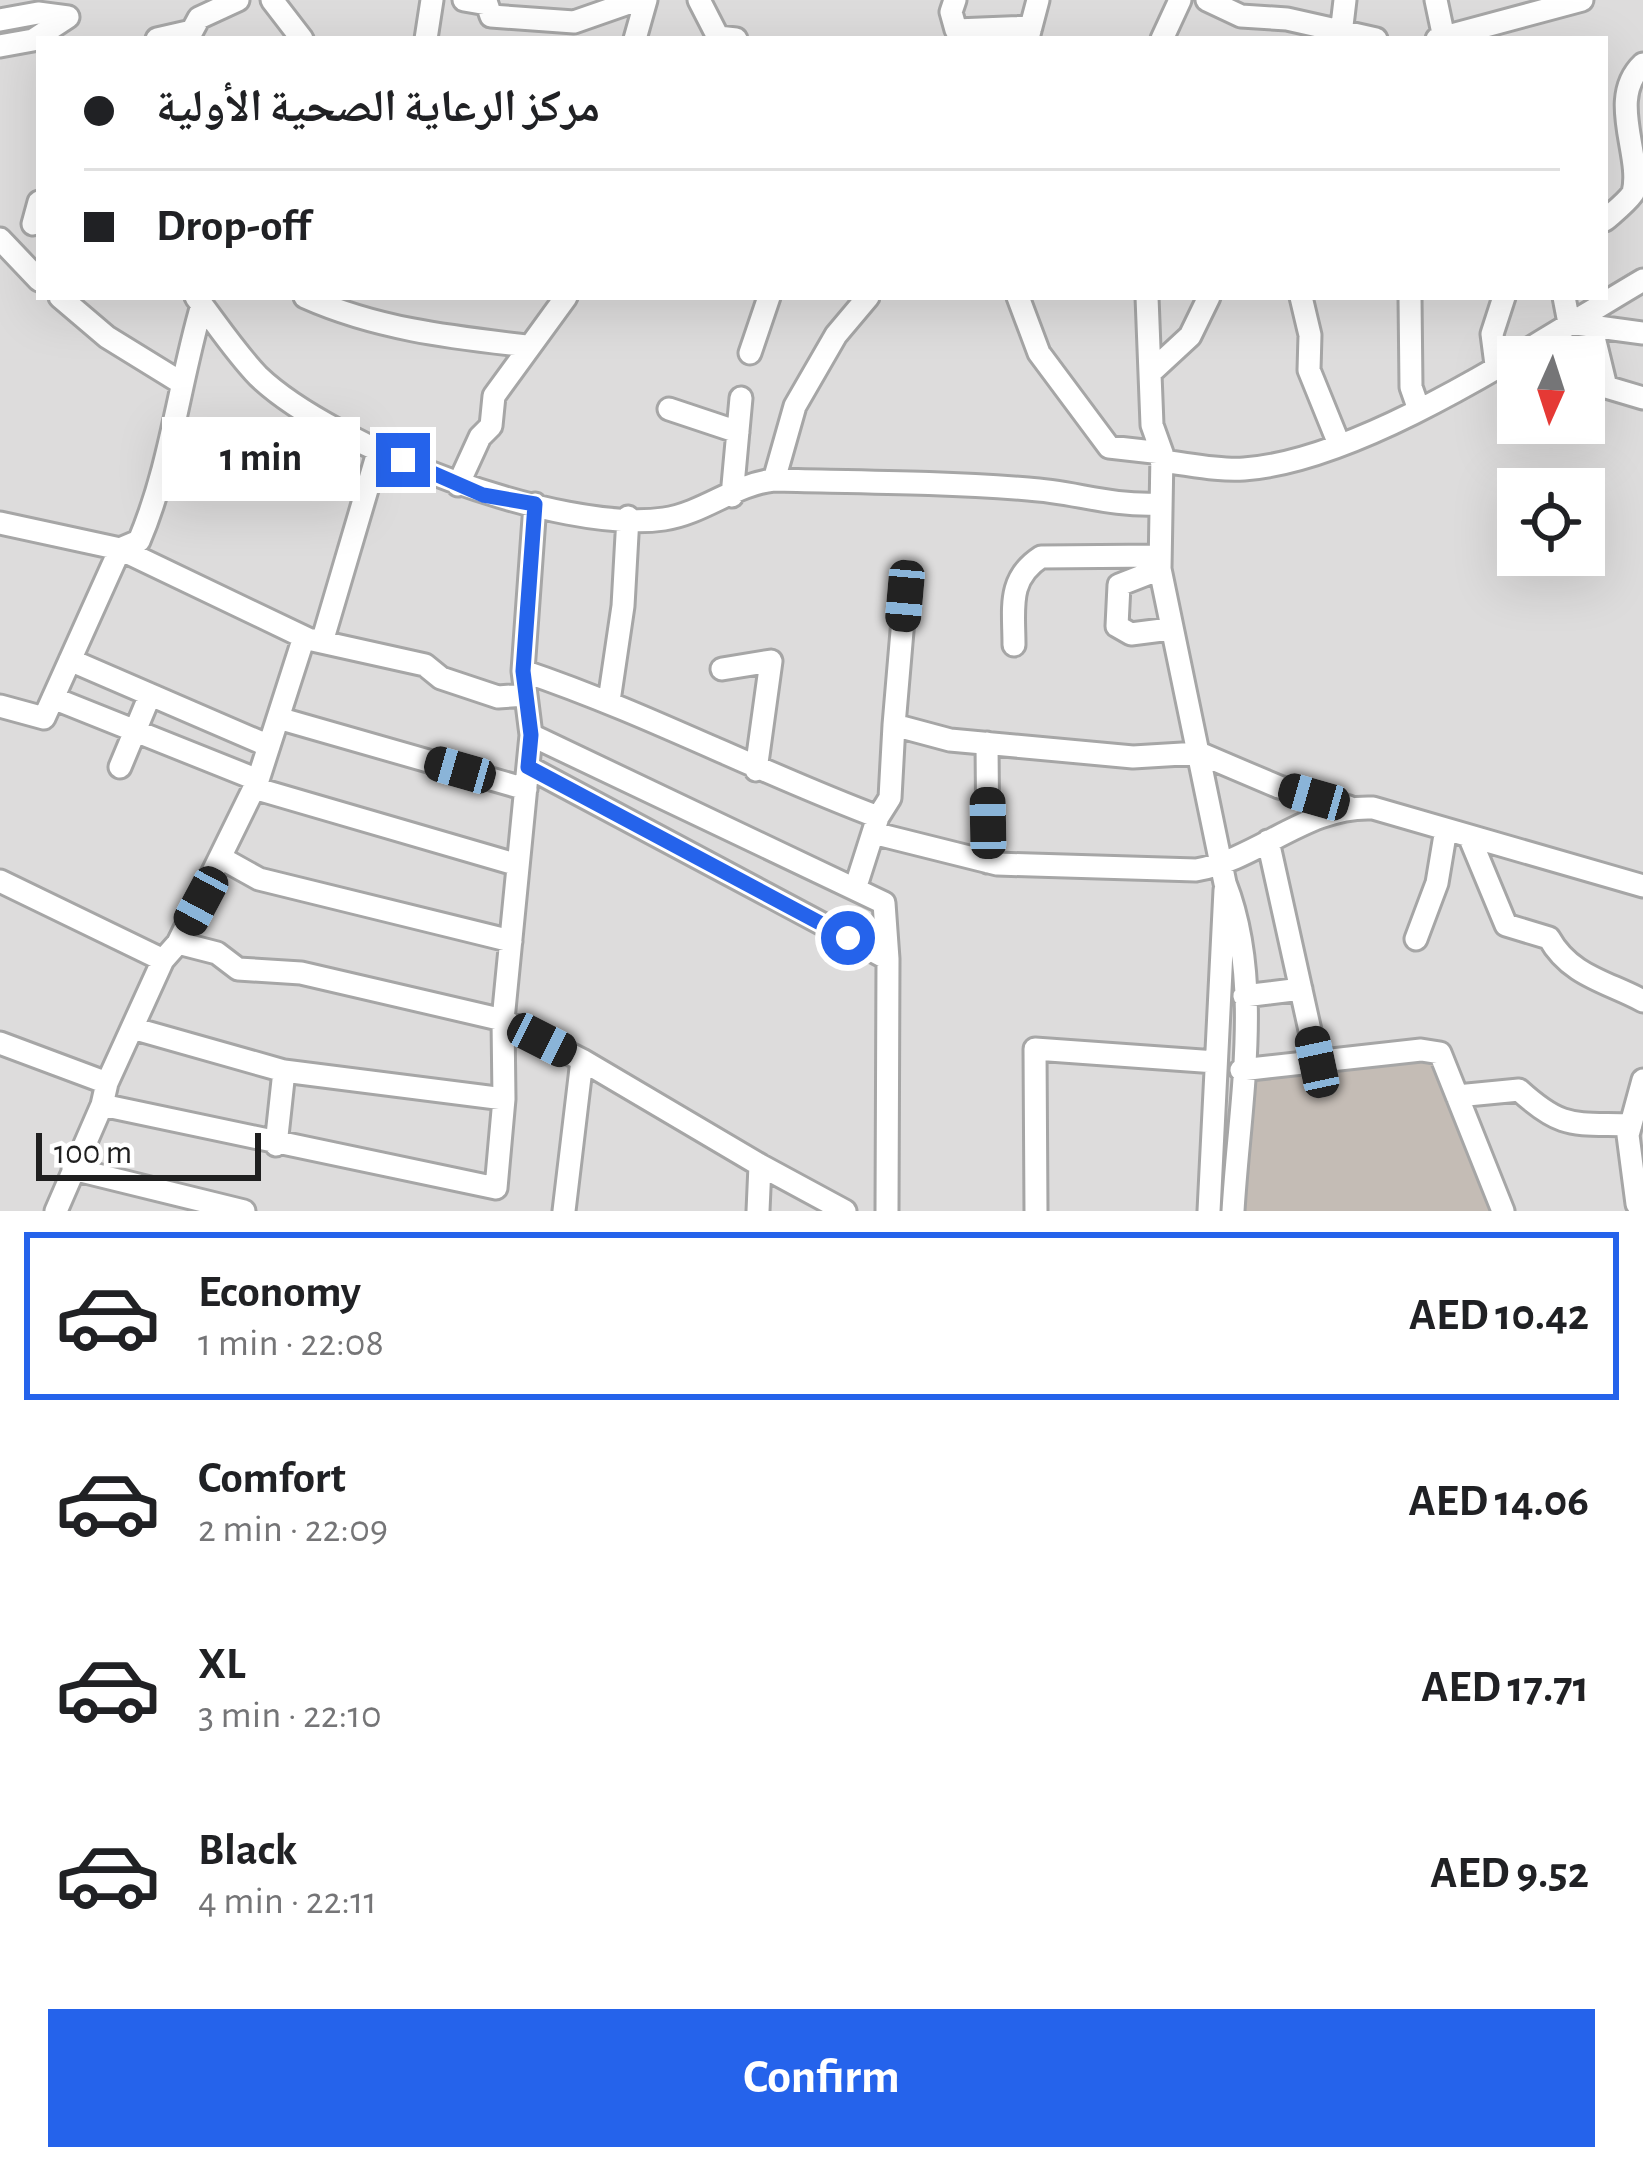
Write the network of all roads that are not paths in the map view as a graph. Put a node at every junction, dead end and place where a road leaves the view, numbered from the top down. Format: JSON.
{"nodes":[{"id":1,"x":238,"y":0,"type":"edge"},
{"id":2,"x":272,"y":0,"type":"edge"},
{"id":3,"x":432,"y":0,"type":"edge"},
{"id":4,"x":464,"y":0,"type":"edge"},
{"id":5,"x":641,"y":0,"type":"edge"},
{"id":6,"x":699,"y":0,"type":"edge"},
{"id":7,"x":955,"y":0,"type":"edge"},
{"id":8,"x":1038,"y":0,"type":"edge"},
{"id":9,"x":1180,"y":0,"type":"edge"},
{"id":10,"x":1207,"y":0,"type":"edge"},
{"id":11,"x":1345,"y":0,"type":"edge"},
{"id":12,"x":1436,"y":0,"type":"edge"},
{"id":13,"x":1582,"y":0,"type":"edge"},
{"id":14,"x":70,"y":19,"type":"edge"},
{"id":15,"x":0,"y":20,"type":"edge"},
{"id":16,"x":490,"y":27,"type":"edge"},
{"id":17,"x":1030,"y":33,"type":"edge"},
{"id":18,"x":1331,"y":35,"type":"edge"},
{"id":19,"x":40,"y":36,"type":"edge"},
{"id":20,"x":170,"y":36,"type":"edge"},
{"id":21,"x":300,"y":36,"type":"edge"},
{"id":22,"x":426,"y":36,"type":"edge"},
{"id":23,"x":635,"y":36,"type":"edge"},
{"id":24,"x":717,"y":36,"type":"edge"},
{"id":25,"x":1163,"y":36,"type":"edge"},
{"id":26,"x":1449,"y":36,"type":"edge"},
{"id":27,"x":1457,"y":36,"type":"edge"},
{"id":28,"x":36,"y":38,"type":"edge"},
{"id":29,"x":0,"y":46,"type":"edge"},
{"id":30,"x":1643,"y":64,"type":"edge"},
{"id":31,"x":1608,"y":217,"type":"edge"},
{"id":32,"x":0,"y":239,"type":"edge"},
{"id":33,"x":36,"y":277,"type":"edge"},
{"id":34,"x":1643,"y":280,"type":"edge"},
{"id":35,"x":64,"y":300,"type":"edge"},
{"id":36,"x":312,"y":300,"type":"edge"},
{"id":37,"x":564,"y":300,"type":"edge"},
{"id":38,"x":768,"y":300,"type":"edge"},
{"id":39,"x":865,"y":300,"type":"edge"},
{"id":40,"x":1019,"y":300,"type":"edge"},
{"id":41,"x":1147,"y":300,"type":"edge"},
{"id":42,"x":1208,"y":300,"type":"edge"},
{"id":43,"x":1302,"y":300,"type":"edge"},
{"id":44,"x":1410,"y":300,"type":"edge"},
{"id":45,"x":1503,"y":300,"type":"edge"},
{"id":46,"x":1565,"y":300,"type":"edge"},
{"id":47,"x":199,"y":301,"type":"edge"},
{"id":48,"x":1569,"y":323,"type":"junction"},
{"id":49,"x":1592,"y":329,"type":"junction"},
{"id":50,"x":1643,"y":333,"type":"edge"},
{"id":51,"x":527,"y":346,"type":"junction"},
{"id":52,"x":750,"y":353,"type":"dead end"},
{"id":53,"x":1496,"y":365,"type":"junction"},
{"id":54,"x":1150,"y":373,"type":"junction"},
{"id":55,"x":180,"y":382,"type":"junction"},
{"id":56,"x":741,"y":398,"type":"dead end"},
{"id":57,"x":1643,"y":398,"type":"edge"},
{"id":58,"x":1418,"y":407,"type":"junction"},
{"id":59,"x":669,"y":409,"type":"dead end"},
{"id":60,"x":738,"y":432,"type":"junction"},
{"id":61,"x":1339,"y":444,"type":"junction"},
{"id":62,"x":379,"y":449,"type":"junction"},
{"id":63,"x":1162,"y":457,"type":"junction"},
{"id":64,"x":773,"y":480,"type":"junction"},
{"id":65,"x":458,"y":485,"type":"junction"},
{"id":66,"x":732,"y":496,"type":"junction"},
{"id":67,"x":535,"y":504,"type":"junction"},
{"id":68,"x":1158,"y":505,"type":"junction"},
{"id":69,"x":628,"y":517,"type":"junction"},
{"id":70,"x":0,"y":523,"type":"edge"},
{"id":71,"x":120,"y":549,"type":"junction"},
{"id":72,"x":1160,"y":563,"type":"junction"},
{"id":73,"x":905,"y":596,"type":"dead end"},
{"id":74,"x":1170,"y":629,"type":"junction"},
{"id":75,"x":313,"y":640,"type":"junction"},
{"id":76,"x":1014,"y":645,"type":"dead end"},
{"id":77,"x":70,"y":661,"type":"junction"},
{"id":78,"x":722,"y":669,"type":"dead end"},
{"id":79,"x":524,"y":683,"type":"junction"},
{"id":80,"x":150,"y":694,"type":"junction"},
{"id":81,"x":53,"y":698,"type":"junction"},
{"id":82,"x":610,"y":701,"type":"junction"},
{"id":83,"x":0,"y":706,"type":"edge"},
{"id":84,"x":278,"y":718,"type":"junction"},
{"id":85,"x":894,"y":725,"type":"junction"},
{"id":86,"x":136,"y":731,"type":"junction"},
{"id":87,"x":531,"y":735,"type":"junction"},
{"id":88,"x":987,"y":743,"type":"junction"},
{"id":89,"x":269,"y":746,"type":"junction"},
{"id":90,"x":1198,"y":753,"type":"junction"},
{"id":91,"x":120,"y":767,"type":"dead end"},
{"id":92,"x":756,"y":770,"type":"junction"},
{"id":93,"x":527,"y":778,"type":"junction"},
{"id":94,"x":256,"y":784,"type":"junction"},
{"id":95,"x":1349,"y":807,"type":"junction"},
{"id":96,"x":875,"y":825,"type":"junction"},
{"id":97,"x":1446,"y":829,"type":"junction"},
{"id":98,"x":1468,"y":836,"type":"junction"},
{"id":99,"x":1268,"y":841,"type":"junction"},
{"id":100,"x":223,"y":859,"type":"junction"},
{"id":101,"x":988,"y":862,"type":"junction"},
{"id":102,"x":518,"y":865,"type":"junction"},
{"id":103,"x":1224,"y":874,"type":"junction"},
{"id":104,"x":0,"y":881,"type":"edge"},
{"id":105,"x":1643,"y":886,"type":"edge"},
{"id":106,"x":855,"y":890,"type":"junction"},
{"id":107,"x":1416,"y":939,"type":"dead end"},
{"id":108,"x":511,"y":941,"type":"junction"},
{"id":109,"x":170,"y":952,"type":"junction"},
{"id":110,"x":888,"y":959,"type":"junction"},
{"id":111,"x":1301,"y":989,"type":"junction"},
{"id":112,"x":1643,"y":1001,"type":"edge"},
{"id":113,"x":1244,"y":1005,"type":"junction"},
{"id":114,"x":1219,"y":1012,"type":"junction"},
{"id":115,"x":503,"y":1020,"type":"junction"},
{"id":116,"x":132,"y":1028,"type":"junction"},
{"id":117,"x":0,"y":1043,"type":"edge"},
{"id":118,"x":582,"y":1060,"type":"junction"},
{"id":119,"x":1216,"y":1062,"type":"junction"},
{"id":120,"x":1317,"y":1062,"type":"junction"},
{"id":121,"x":1241,"y":1070,"type":"junction"},
{"id":122,"x":284,"y":1071,"type":"junction"},
{"id":123,"x":1643,"y":1080,"type":"edge"},
{"id":124,"x":104,"y":1094,"type":"junction"},
{"id":125,"x":1457,"y":1096,"type":"junction"},
{"id":126,"x":504,"y":1099,"type":"junction"},
{"id":127,"x":1631,"y":1125,"type":"junction"},
{"id":128,"x":276,"y":1145,"type":"junction"},
{"id":129,"x":760,"y":1165,"type":"junction"},
{"id":130,"x":73,"y":1169,"type":"junction"},
{"id":131,"x":1637,"y":1204,"type":"dead end"},
{"id":132,"x":56,"y":1211,"type":"edge"},
{"id":133,"x":244,"y":1211,"type":"edge"},
{"id":134,"x":564,"y":1211,"type":"edge"},
{"id":135,"x":758,"y":1211,"type":"edge"},
{"id":136,"x":845,"y":1211,"type":"edge"},
{"id":137,"x":887,"y":1211,"type":"edge"},
{"id":138,"x":1036,"y":1211,"type":"edge"},
{"id":139,"x":1209,"y":1211,"type":"edge"},
{"id":140,"x":1233,"y":1211,"type":"edge"},
{"id":141,"x":1503,"y":1211,"type":"edge"}],
"edges":[{"from":1,"to":20,"type":"street"},
{"from":2,"to":21,"type":"street"},
{"from":3,"to":22,"type":"street"},
{"from":4,"to":16,"type":"street"},
{"from":5,"to":16,"type":"street"},
{"from":5,"to":23,"type":"street"},
{"from":6,"to":24,"type":"street"},
{"from":7,"to":17,"type":"street"},
{"from":8,"to":17,"type":"street"},
{"from":9,"to":25,"type":"street"},
{"from":10,"to":18,"type":"street"},
{"from":11,"to":18,"type":"street"},
{"from":12,"to":26,"type":"street"},
{"from":13,"to":27,"type":"street"},
{"from":14,"to":15,"type":"street"},
{"from":14,"to":19,"type":"street"},
{"from":28,"to":29,"type":"street"},
{"from":30,"to":31,"type":"street"},
{"from":32,"to":33,"type":"street"},
{"from":34,"to":48,"type":"street"},
{"from":35,"to":55,"type":"street"},
{"from":36,"to":51,"type":"street"},
{"from":37,"to":51,"type":"street"},
{"from":38,"to":52,"type":"street"},
{"from":39,"to":64,"type":"street"},
{"from":40,"to":63,"type":"street"},
{"from":41,"to":54,"type":"street"},
{"from":42,"to":54,"type":"street"},
{"from":43,"to":61,"type":"street"},
{"from":44,"to":58,"type":"street"},
{"from":45,"to":53,"type":"street"},
{"from":46,"to":48,"type":"street"},
{"from":47,"to":55,"type":"street"},
{"from":47,"to":62,"type":"street"},
{"from":48,"to":49,"type":"street"},
{"from":48,"to":53,"type":"street"},
{"from":49,"to":50,"type":"street"},
{"from":49,"to":57,"type":"street"},
{"from":51,"to":65,"type":"street"},
{"from":53,"to":58,"type":"street"},
{"from":54,"to":63,"type":"street"},
{"from":55,"to":71,"type":"street"},
{"from":56,"to":60,"type":"street"},
{"from":58,"to":61,"type":"street"},
{"from":59,"to":60,"type":"street"},
{"from":60,"to":66,"type":"street"},
{"from":61,"to":63,"type":"street"},
{"from":62,"to":65,"type":"street"},
{"from":62,"to":75,"type":"street"},
{"from":63,"to":68,"type":"street"},
{"from":64,"to":66,"type":"street"},
{"from":64,"to":68,"type":"street"},
{"from":65,"to":67,"type":"street"},
{"from":66,"to":69,"type":"street"},
{"from":67,"to":69,"type":"street"},
{"from":67,"to":79,"type":"street"},
{"from":68,"to":72,"type":"street"},
{"from":69,"to":82,"type":"street"},
{"from":70,"to":71,"type":"street"},
{"from":71,"to":75,"type":"street"},
{"from":71,"to":77,"type":"street"},
{"from":72,"to":74,"type":"street"},
{"from":72,"to":74,"type":"street"},
{"from":72,"to":76,"type":"street"},
{"from":73,"to":85,"type":"street"},
{"from":74,"to":90,"type":"street"},
{"from":75,"to":79,"type":"street"},
{"from":75,"to":84,"type":"street"},
{"from":77,"to":80,"type":"street"},
{"from":77,"to":81,"type":"street"},
{"from":78,"to":92,"type":"street"},
{"from":79,"to":82,"type":"street"},
{"from":79,"to":87,"type":"street"},
{"from":80,"to":86,"type":"street"},
{"from":80,"to":89,"type":"street"},
{"from":81,"to":83,"type":"street"},
{"from":81,"to":86,"type":"street"},
{"from":82,"to":92,"type":"street"},
{"from":84,"to":89,"type":"street"},
{"from":84,"to":93,"type":"street"},
{"from":85,"to":88,"type":"street"},
{"from":85,"to":96,"type":"street"},
{"from":86,"to":91,"type":"street"},
{"from":86,"to":94,"type":"street"},
{"from":87,"to":93,"type":"street"},
{"from":87,"to":106,"type":"street"},
{"from":88,"to":90,"type":"street"},
{"from":88,"to":101,"type":"street"},
{"from":89,"to":94,"type":"street"},
{"from":90,"to":95,"type":"street"},
{"from":90,"to":103,"type":"street"},
{"from":92,"to":96,"type":"street"},
{"from":93,"to":102,"type":"street"},
{"from":93,"to":110,"type":"street"},
{"from":94,"to":100,"type":"street"},
{"from":94,"to":102,"type":"street"},
{"from":95,"to":97,"type":"street"},
{"from":95,"to":99,"type":"street"},
{"from":96,"to":101,"type":"street"},
{"from":96,"to":106,"type":"street"},
{"from":97,"to":98,"type":"street"},
{"from":97,"to":107,"type":"street"},
{"from":98,"to":105,"type":"street"},
{"from":98,"to":112,"type":"street"},
{"from":99,"to":103,"type":"street"},
{"from":99,"to":111,"type":"street"},
{"from":100,"to":108,"type":"street"},
{"from":100,"to":109,"type":"street"},
{"from":101,"to":103,"type":"street"},
{"from":102,"to":108,"type":"street"},
{"from":103,"to":113,"type":"street"},
{"from":103,"to":114,"type":"street"},
{"from":104,"to":109,"type":"street"},
{"from":106,"to":110,"type":"street"},
{"from":108,"to":115,"type":"street"},
{"from":109,"to":115,"type":"street"},
{"from":109,"to":116,"type":"street"},
{"from":110,"to":137,"type":"street"},
{"from":111,"to":113,"type":"street"},
{"from":111,"to":120,"type":"street"},
{"from":113,"to":114,"type":"street"},
{"from":113,"to":121,"type":"street"},
{"from":114,"to":119,"type":"street"},
{"from":115,"to":118,"type":"street"},
{"from":115,"to":126,"type":"street"},
{"from":116,"to":122,"type":"street"},
{"from":116,"to":124,"type":"street"},
{"from":117,"to":124,"type":"street"},
{"from":118,"to":129,"type":"street"},
{"from":118,"to":134,"type":"street"},
{"from":119,"to":138,"type":"street"},
{"from":119,"to":139,"type":"street"},
{"from":120,"to":121,"type":"street"},
{"from":120,"to":125,"type":"street"},
{"from":121,"to":140,"type":"street"},
{"from":122,"to":126,"type":"street"},
{"from":122,"to":128,"type":"street"},
{"from":123,"to":127,"type":"street"},
{"from":124,"to":128,"type":"street"},
{"from":124,"to":130,"type":"street"},
{"from":125,"to":127,"type":"street"},
{"from":125,"to":141,"type":"street"},
{"from":126,"to":128,"type":"street"},
{"from":127,"to":131,"type":"street"},
{"from":129,"to":135,"type":"street"},
{"from":129,"to":136,"type":"street"},
{"from":130,"to":132,"type":"street"},
{"from":130,"to":133,"type":"street"}]}
